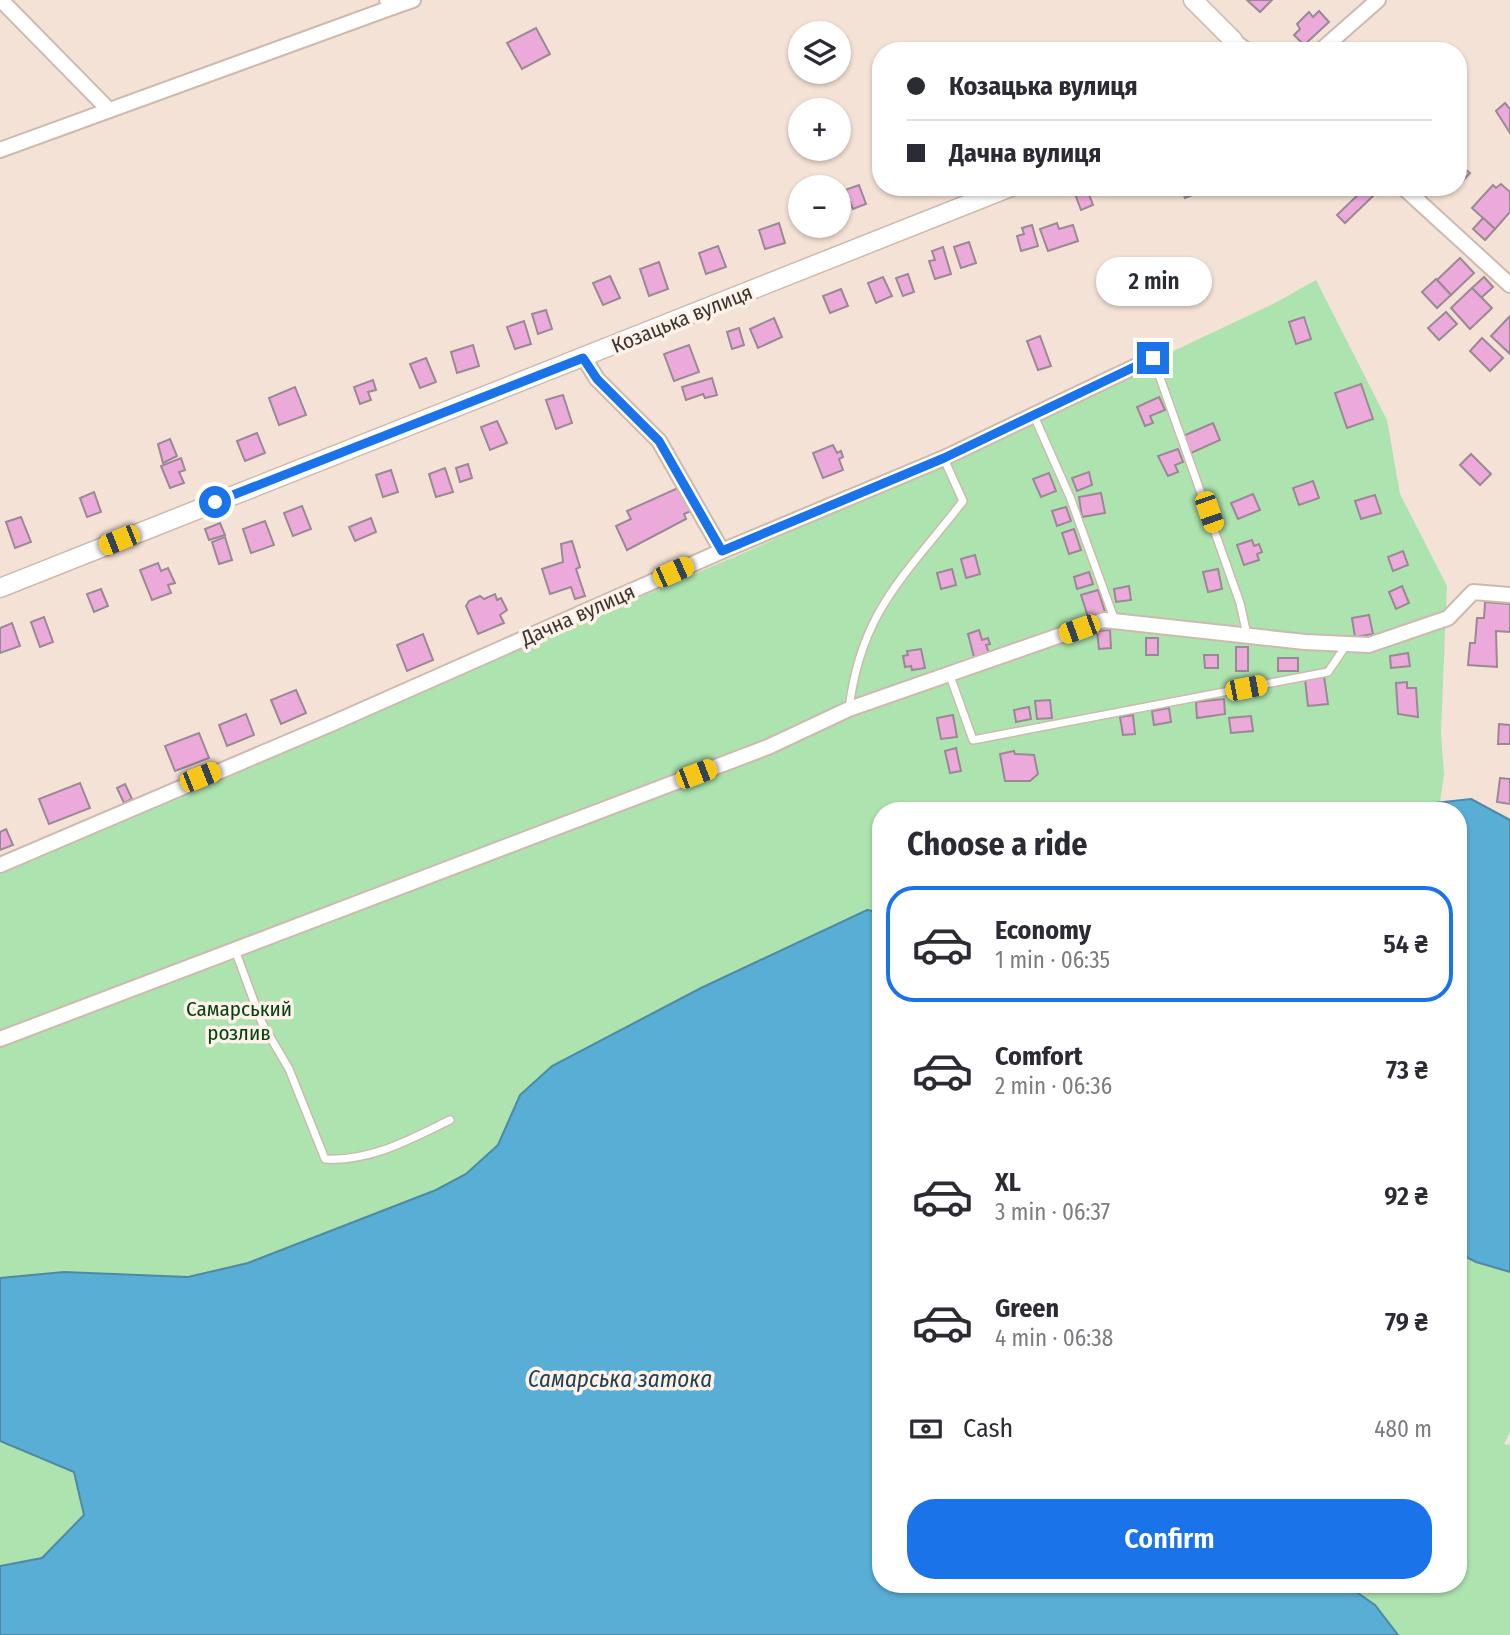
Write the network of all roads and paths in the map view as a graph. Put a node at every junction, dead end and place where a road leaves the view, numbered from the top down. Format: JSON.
{"nodes":[{"id":1,"x":1,"y":0,"type":"edge"},
{"id":2,"x":413,"y":0,"type":"edge"},
{"id":3,"x":1193,"y":0,"type":"edge"},
{"id":4,"x":1378,"y":0,"type":"edge"},
{"id":5,"x":390,"y":3,"type":"edge"},
{"id":6,"x":1232,"y":42,"type":"edge"},
{"id":7,"x":1330,"y":42,"type":"edge"},
{"id":8,"x":109,"y":110,"type":"junction"},
{"id":9,"x":0,"y":150,"type":"edge"},
{"id":10,"x":988,"y":196,"type":"edge"},
{"id":11,"x":1414,"y":196,"type":"edge"},
{"id":12,"x":1510,"y":285,"type":"edge"},
{"id":13,"x":583,"y":358,"type":"junction"},
{"id":14,"x":1153,"y":358,"type":"joint"},
{"id":15,"x":1034,"y":416,"type":"junction"},
{"id":16,"x":944,"y":458,"type":"junction"},
{"id":17,"x":722,"y":551,"type":"junction"},
{"id":18,"x":0,"y":588,"type":"edge"},
{"id":19,"x":1510,"y":595,"type":"edge"},
{"id":20,"x":1115,"y":621,"type":"junction"},
{"id":21,"x":1247,"y":635,"type":"junction"},
{"id":22,"x":1347,"y":644,"type":"junction"},
{"id":23,"x":950,"y":676,"type":"junction"},
{"id":24,"x":849,"y":709,"type":"junction"},
{"id":25,"x":0,"y":865,"type":"edge"},
{"id":26,"x":235,"y":950,"type":"junction"},
{"id":27,"x":0,"y":1038,"type":"edge"},
{"id":28,"x":450,"y":1120,"type":"dead end"}],
"edges":[{"from":1,"to":8,"type":"street"},
{"from":2,"to":5,"type":"street"},
{"from":3,"to":6,"type":"street"},
{"from":4,"to":7,"type":"street"},
{"from":5,"to":8,"type":"street"},
{"from":8,"to":9,"type":"street"},
{"from":10,"to":13,"type":"street","name":"Козацька вулиця"},
{"from":11,"to":12,"type":"street"},
{"from":13,"to":17,"type":"street"},
{"from":13,"to":18,"type":"street","name":"Козацька вулиця"},
{"from":14,"to":15,"type":"street","name":"Дачна вулиця"},
{"from":14,"to":21,"type":"lane"},
{"from":15,"to":16,"type":"street","name":"Дачна вулиця"},
{"from":15,"to":20,"type":"lane"},
{"from":16,"to":17,"type":"street","name":"Дачна вулиця"},
{"from":16,"to":24,"type":"lane"},
{"from":17,"to":25,"type":"street","name":"Дачна вулиця"},
{"from":19,"to":22,"type":"street"},
{"from":20,"to":21,"type":"street"},
{"from":20,"to":23,"type":"street"},
{"from":21,"to":22,"type":"street"},
{"from":22,"to":23,"type":"lane"},
{"from":23,"to":24,"type":"street"},
{"from":24,"to":26,"type":"street"},
{"from":26,"to":27,"type":"street"},
{"from":26,"to":28,"type":"lane"}]}
